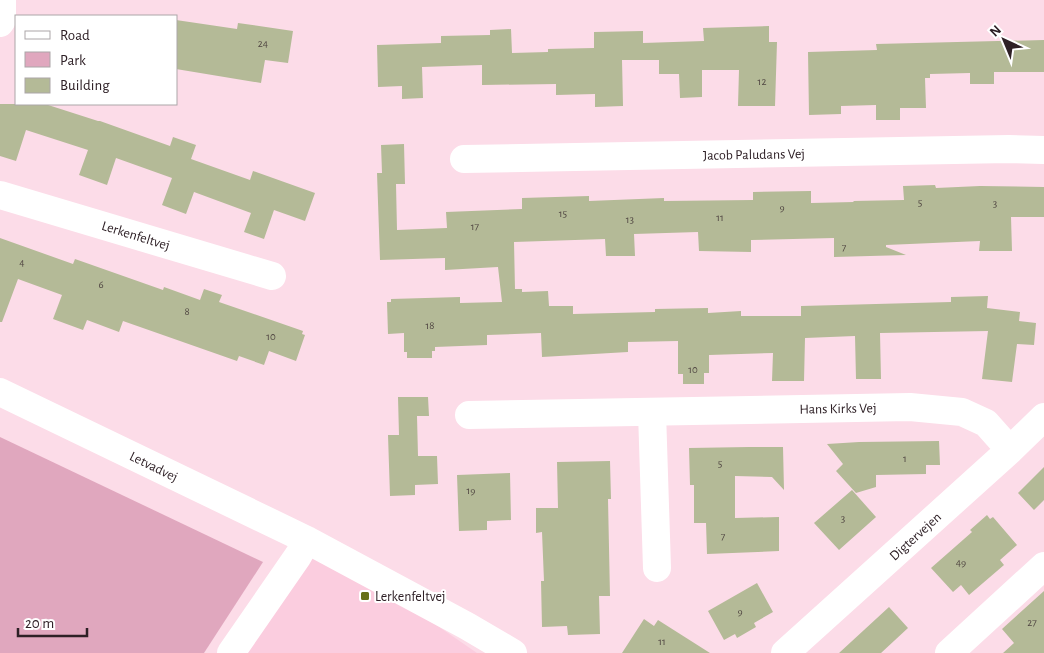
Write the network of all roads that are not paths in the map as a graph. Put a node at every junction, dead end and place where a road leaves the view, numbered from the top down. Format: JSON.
{"nodes":[{"id":1,"x":2,"y":0,"type":"edge"},
{"id":2,"x":0,"y":23,"type":"edge"},
{"id":3,"x":1044,"y":150,"type":"edge"},
{"id":4,"x":464,"y":159,"type":"dead end"},
{"id":5,"x":0,"y":195,"type":"edge"},
{"id":6,"x":272,"y":276,"type":"dead end"},
{"id":7,"x":0,"y":392,"type":"edge"},
{"id":8,"x":652,"y":412,"type":"junction"},
{"id":9,"x":469,"y":415,"type":"dead end"},
{"id":10,"x":1044,"y":417,"type":"edge"},
{"id":11,"x":1010,"y":450,"type":"junction"},
{"id":12,"x":307,"y":540,"type":"junction"},
{"id":13,"x":1044,"y":566,"type":"edge"},
{"id":14,"x":657,"y":568,"type":"dead end"},
{"id":15,"x":231,"y":653,"type":"edge"},
{"id":16,"x":513,"y":653,"type":"edge"},
{"id":17,"x":785,"y":653,"type":"edge"},
{"id":18,"x":949,"y":653,"type":"edge"}],
"edges":[{"from":1,"to":2,"type":"street"},
{"from":3,"to":4,"type":"street","name":"Jacob Paludans Vej"},
{"from":5,"to":6,"type":"street","name":"Lerkenfeltvej"},
{"from":7,"to":12,"type":"street","name":"Letvadvej"},
{"from":8,"to":9,"type":"street","name":"Hans Kirks Vej"},
{"from":8,"to":11,"type":"street","name":"Hans Kirks Vej"},
{"from":8,"to":14,"type":"street"},
{"from":10,"to":11,"type":"street","name":"Digtervejen"},
{"from":11,"to":17,"type":"street","name":"Digtervejen"},
{"from":12,"to":15,"type":"street"},
{"from":12,"to":16,"type":"street","name":"Letvadvej"},
{"from":13,"to":18,"type":"street"}]}
